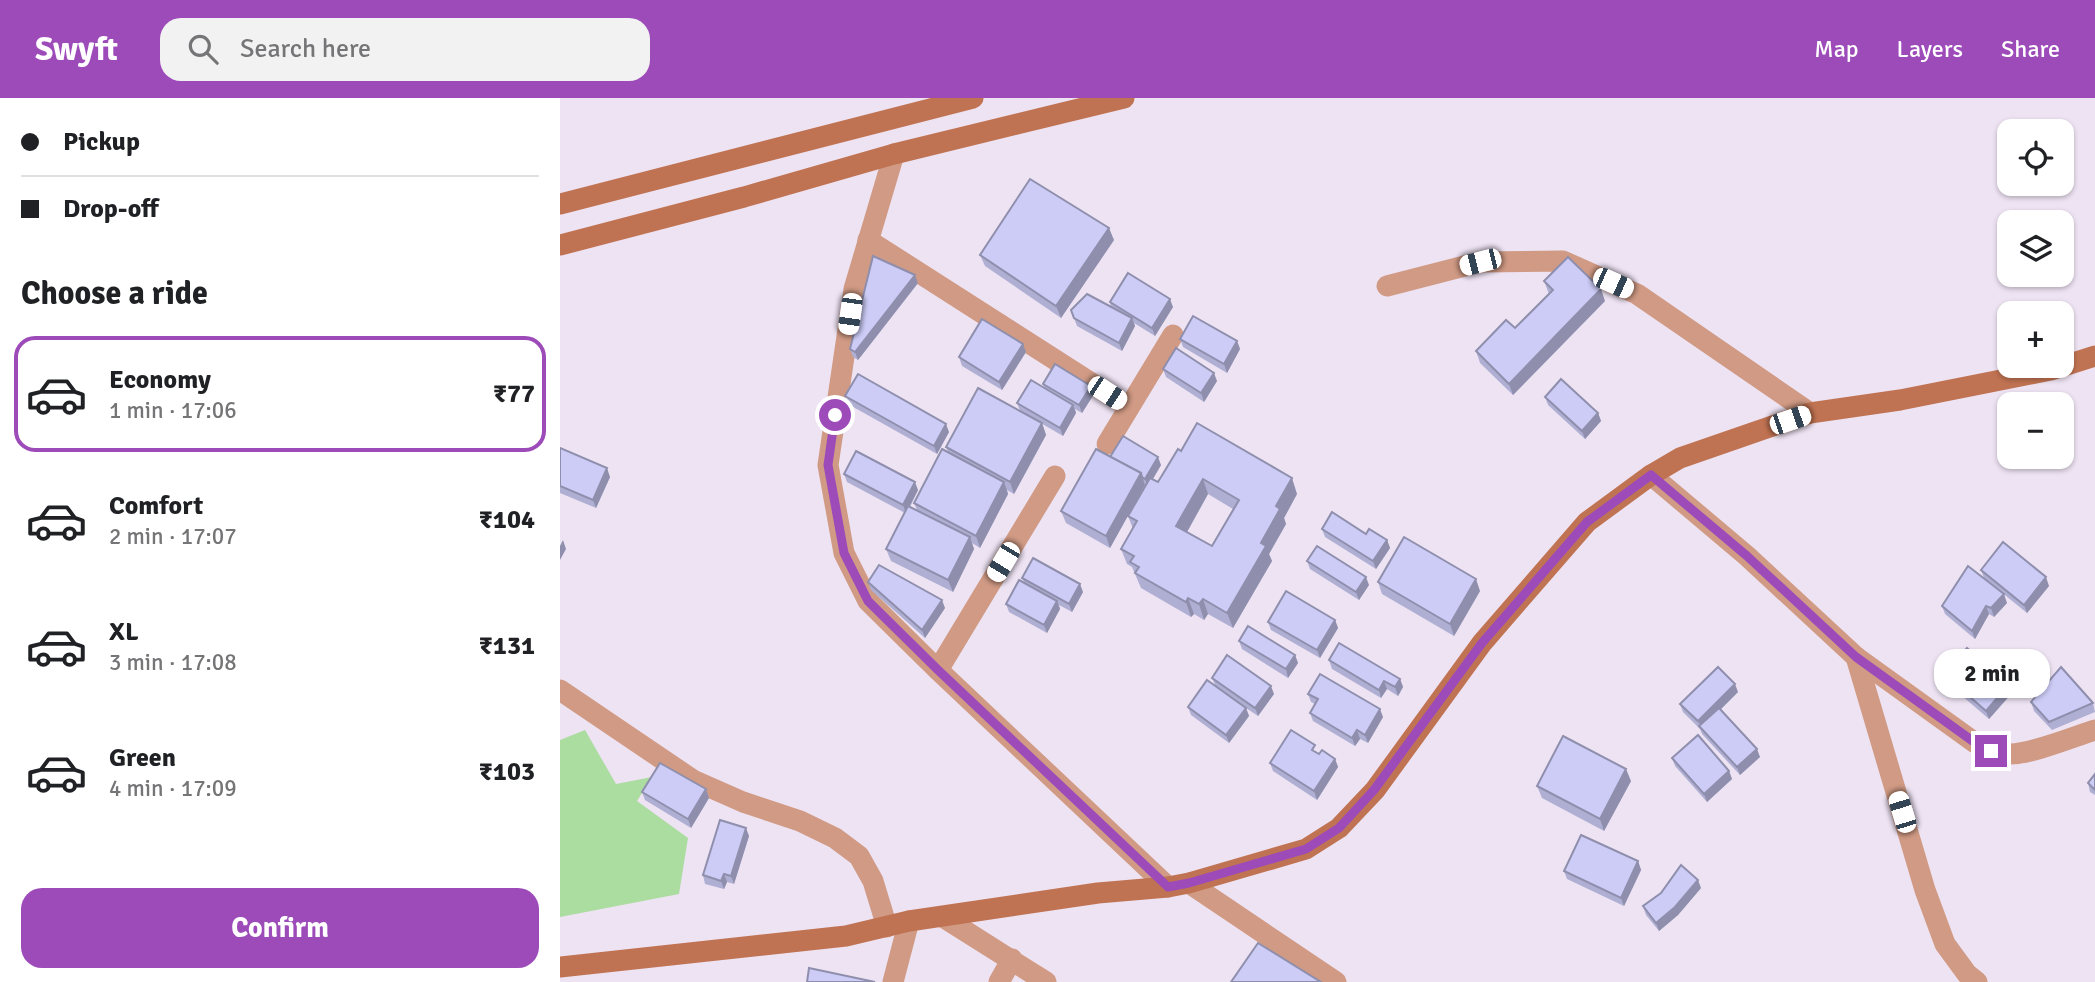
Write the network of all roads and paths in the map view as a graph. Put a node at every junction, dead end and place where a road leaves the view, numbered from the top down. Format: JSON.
{"nodes":[{"id":1,"x":973,"y":98,"type":"edge"},
{"id":2,"x":1125,"y":98,"type":"edge"},
{"id":3,"x":905,"y":106,"type":"edge"},
{"id":4,"x":894,"y":154,"type":"junction"},
{"id":5,"x":560,"y":204,"type":"edge"},
{"id":6,"x":868,"y":240,"type":"junction"},
{"id":7,"x":560,"y":245,"type":"edge"},
{"id":8,"x":1387,"y":286,"type":"dead end"},
{"id":9,"x":1173,"y":335,"type":"dead end"},
{"id":10,"x":2095,"y":356,"type":"edge"},
{"id":11,"x":1129,"y":407,"type":"junction"},
{"id":12,"x":1810,"y":413,"type":"junction"},
{"id":13,"x":1107,"y":444,"type":"dead end"},
{"id":14,"x":1651,"y":475,"type":"junction"},
{"id":15,"x":1055,"y":476,"type":"dead end"},
{"id":16,"x":1856,"y":657,"type":"junction"},
{"id":17,"x":938,"y":670,"type":"junction"},
{"id":18,"x":560,"y":690,"type":"edge"},
{"id":19,"x":2095,"y":730,"type":"edge"},
{"id":20,"x":1179,"y":885,"type":"junction"},
{"id":21,"x":943,"y":917,"type":"junction"},
{"id":22,"x":909,"y":921,"type":"junction"},
{"id":23,"x":887,"y":927,"type":"junction"},
{"id":24,"x":1012,"y":960,"type":"junction"},
{"id":25,"x":560,"y":967,"type":"edge"},
{"id":26,"x":893,"y":982,"type":"edge"},
{"id":27,"x":999,"y":982,"type":"edge"},
{"id":28,"x":1046,"y":982,"type":"edge"},
{"id":29,"x":1336,"y":982,"type":"edge"},
{"id":30,"x":1977,"y":982,"type":"edge"}],
"edges":[{"from":1,"to":3,"type":"street"},
{"from":2,"to":4,"type":"street"},
{"from":3,"to":5,"type":"street"},
{"from":4,"to":6,"type":"street"},
{"from":4,"to":7,"type":"street"},
{"from":6,"to":11,"type":"street"},
{"from":6,"to":17,"type":"street"},
{"from":8,"to":12,"type":"street"},
{"from":9,"to":11,"type":"street"},
{"from":10,"to":12,"type":"street"},
{"from":11,"to":13,"type":"street"},
{"from":12,"to":14,"type":"street"},
{"from":14,"to":16,"type":"street"},
{"from":14,"to":20,"type":"street"},
{"from":15,"to":17,"type":"street"},
{"from":16,"to":19,"type":"street"},
{"from":16,"to":30,"type":"street"},
{"from":17,"to":20,"type":"street"},
{"from":18,"to":23,"type":"street"},
{"from":20,"to":21,"type":"street"},
{"from":20,"to":29,"type":"street"},
{"from":21,"to":22,"type":"street"},
{"from":21,"to":24,"type":"street"},
{"from":22,"to":23,"type":"street"},
{"from":22,"to":26,"type":"street"},
{"from":23,"to":25,"type":"street"},
{"from":24,"to":27,"type":"street"},
{"from":24,"to":28,"type":"street"}]}
